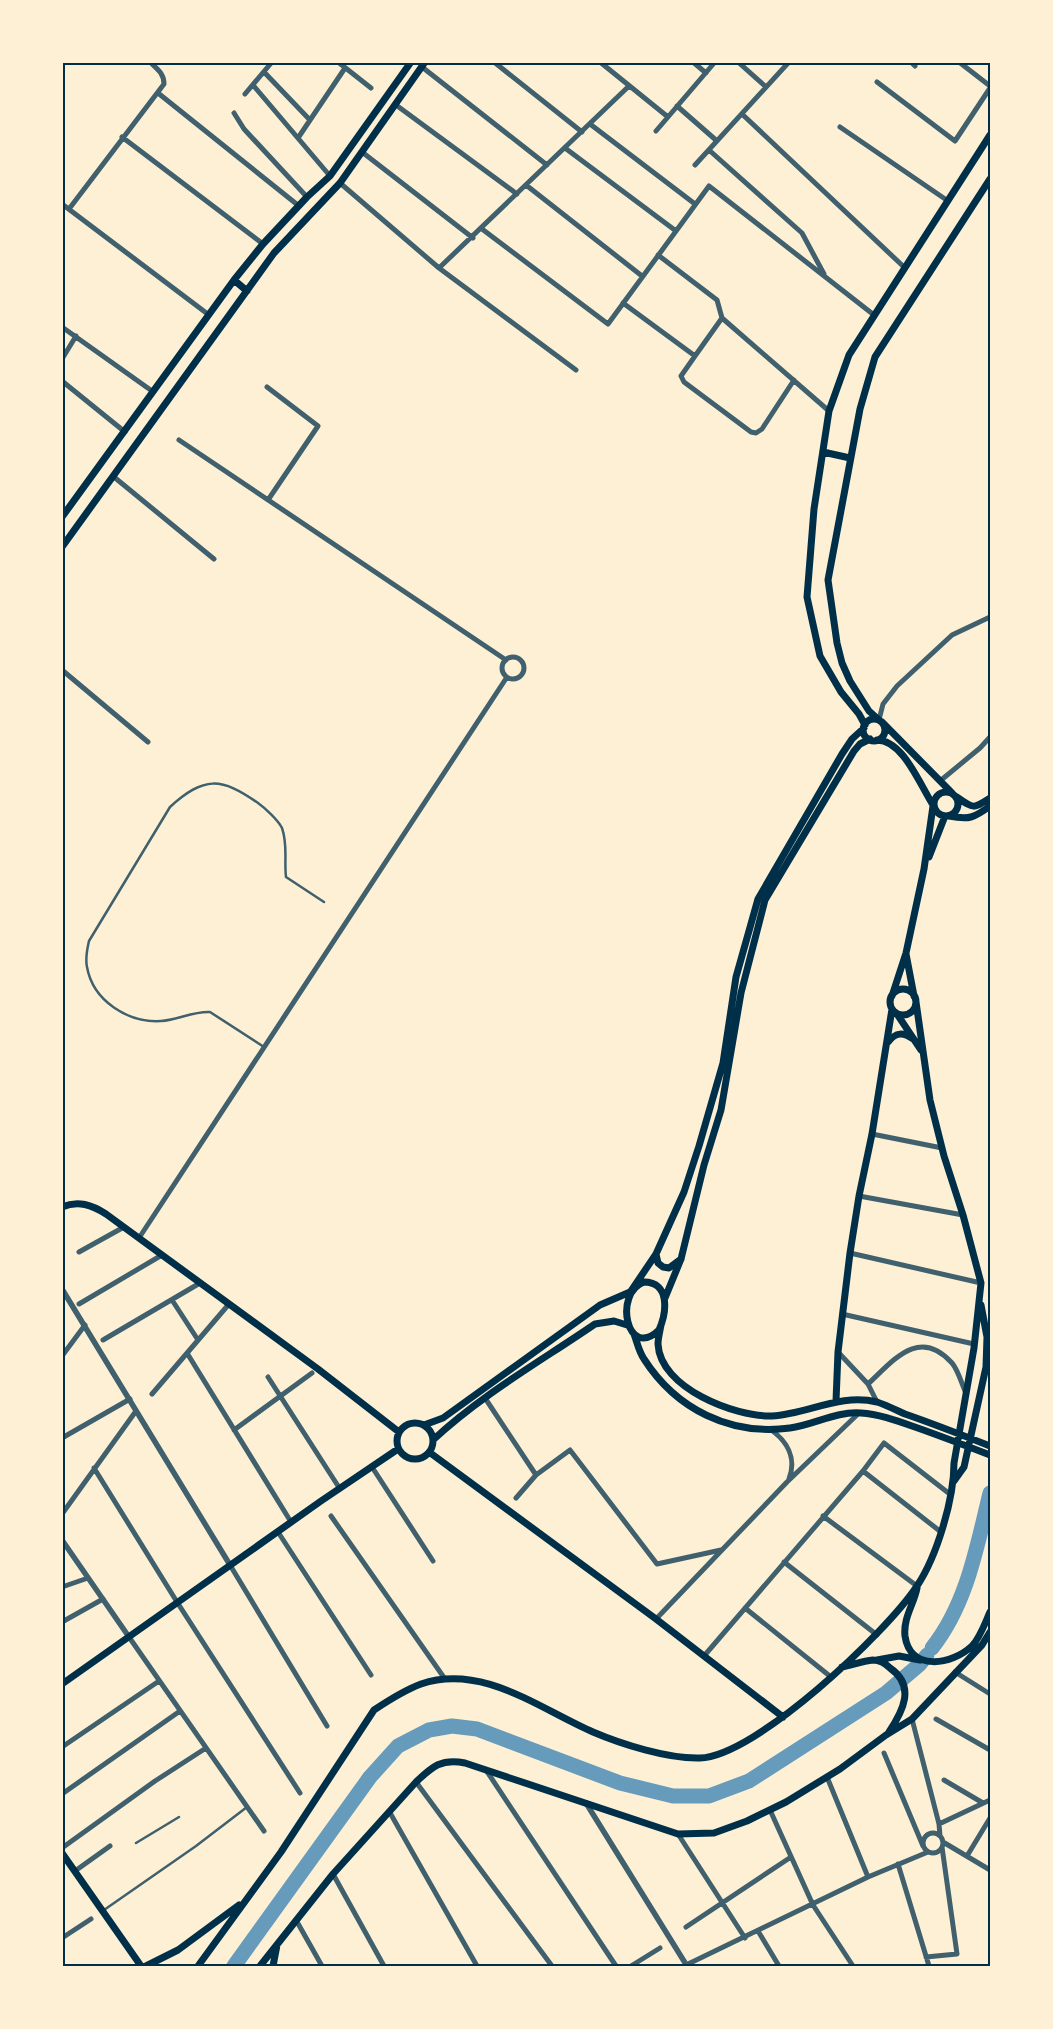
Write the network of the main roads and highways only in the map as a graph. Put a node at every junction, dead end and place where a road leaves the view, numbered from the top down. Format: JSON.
{"nodes":[{"id":1,"x":410,"y":63,"type":"edge"},
{"id":2,"x":424,"y":65,"type":"edge"},
{"id":3,"x":990,"y":135,"type":"edge"},
{"id":4,"x":330,"y":176,"type":"junction"},
{"id":5,"x":990,"y":180,"type":"edge"},
{"id":6,"x":340,"y":183,"type":"junction"},
{"id":7,"x":307,"y":197,"type":"junction"},
{"id":8,"x":317,"y":206,"type":"junction"},
{"id":9,"x":234,"y":280,"type":"junction"},
{"id":10,"x":247,"y":290,"type":"junction"},
{"id":11,"x":823,"y":452,"type":"junction"},
{"id":12,"x":850,"y":458,"type":"junction"},
{"id":13,"x":62,"y":517,"type":"edge"},
{"id":14,"x":62,"y":547,"type":"edge"},
{"id":15,"x":881,"y":721,"type":"junction"},
{"id":16,"x":864,"y":726,"type":"junction"},
{"id":17,"x":873,"y":739,"type":"junction"},
{"id":18,"x":954,"y":794,"type":"junction"},
{"id":19,"x":990,"y":798,"type":"edge"},
{"id":20,"x":933,"y":805,"type":"junction"},
{"id":21,"x":990,"y":806,"type":"edge"},
{"id":22,"x":947,"y":816,"type":"junction"},
{"id":23,"x":924,"y":869,"type":"junction"},
{"id":24,"x":906,"y":953,"type":"junction"},
{"id":25,"x":892,"y":996,"type":"junction"},
{"id":26,"x":915,"y":999,"type":"junction"},
{"id":27,"x":895,"y":1012,"type":"junction"},
{"id":28,"x":915,"y":1040,"type":"junction"},
{"id":29,"x":888,"y":1042,"type":"junction"},
{"id":30,"x":923,"y":1052,"type":"junction"},
{"id":31,"x":62,"y":1207,"type":"edge"},
{"id":32,"x":656,"y":1254,"type":"junction"},
{"id":33,"x":681,"y":1259,"type":"junction"},
{"id":34,"x":631,"y":1292,"type":"junction"},
{"id":35,"x":980,"y":1297,"type":"junction"},
{"id":36,"x":665,"y":1298,"type":"junction"},
{"id":37,"x":627,"y":1325,"type":"junction"},
{"id":38,"x":661,"y":1325,"type":"junction"},
{"id":39,"x":634,"y":1334,"type":"junction"},
{"id":40,"x":836,"y":1401,"type":"junction"},
{"id":41,"x":424,"y":1425,"type":"junction"},
{"id":42,"x":398,"y":1432,"type":"junction"},
{"id":43,"x":433,"y":1440,"type":"junction"},
{"id":44,"x":990,"y":1446,"type":"edge"},
{"id":45,"x":398,"y":1449,"type":"junction"},
{"id":46,"x":429,"y":1452,"type":"junction"},
{"id":47,"x":990,"y":1456,"type":"edge"},
{"id":48,"x":954,"y":1481,"type":"junction"},
{"id":49,"x":917,"y":1586,"type":"junction"},
{"id":50,"x":990,"y":1612,"type":"edge"},
{"id":51,"x":990,"y":1632,"type":"edge"},
{"id":52,"x":874,"y":1660,"type":"junction"},
{"id":53,"x":921,"y":1660,"type":"junction"},
{"id":54,"x":842,"y":1668,"type":"junction"},
{"id":55,"x":62,"y":1684,"type":"edge"},
{"id":56,"x":783,"y":1717,"type":"junction"},
{"id":57,"x":886,"y":1735,"type":"junction"},
{"id":58,"x":62,"y":1853,"type":"edge"},
{"id":59,"x":245,"y":1901,"type":"junction"},
{"id":60,"x":277,"y":1944,"type":"junction"},
{"id":61,"x":141,"y":1966,"type":"edge"},
{"id":62,"x":146,"y":1966,"type":"edge"},
{"id":63,"x":198,"y":1966,"type":"edge"},
{"id":64,"x":260,"y":1966,"type":"edge"},
{"id":65,"x":273,"y":1966,"type":"edge"}],
"edges":[{"from":1,"to":4,"type":"main road"},
{"from":2,"to":6,"type":"main road"},
{"from":3,"to":11,"type":"main road"},
{"from":4,"to":6,"type":"main road"},
{"from":4,"to":7,"type":"main road"},
{"from":5,"to":12,"type":"main road"},
{"from":6,"to":8,"type":"main road"},
{"from":7,"to":8,"type":"main road"},
{"from":7,"to":9,"type":"main road"},
{"from":8,"to":10,"type":"main road"},
{"from":9,"to":10,"type":"main road"},
{"from":9,"to":13,"type":"main road"},
{"from":10,"to":14,"type":"main road"},
{"from":11,"to":12,"type":"main road"},
{"from":11,"to":16,"type":"main road"},
{"from":12,"to":15,"type":"main road"},
{"from":15,"to":16,"type":"main road"},
{"from":15,"to":17,"type":"main road"},
{"from":15,"to":18,"type":"main road"},
{"from":16,"to":17,"type":"main road"},
{"from":16,"to":32,"type":"main road"},
{"from":17,"to":20,"type":"main road"},
{"from":17,"to":33,"type":"main road"},
{"from":18,"to":19,"type":"main road"},
{"from":18,"to":20,"type":"main road"},
{"from":18,"to":22,"type":"main road"},
{"from":20,"to":22,"type":"main road"},
{"from":20,"to":23,"type":"main road"},
{"from":21,"to":22,"type":"main road"},
{"from":22,"to":23,"type":"main road"},
{"from":23,"to":24,"type":"main road"},
{"from":24,"to":25,"type":"main road"},
{"from":24,"to":26,"type":"main road"},
{"from":25,"to":26,"type":"main road"},
{"from":25,"to":27,"type":"main road"},
{"from":26,"to":27,"type":"main road"},
{"from":26,"to":30,"type":"main road"},
{"from":27,"to":28,"type":"main road"},
{"from":27,"to":29,"type":"main road"},
{"from":28,"to":29,"type":"main road"},
{"from":28,"to":30,"type":"main road"},
{"from":29,"to":40,"type":"main road"},
{"from":30,"to":35,"type":"main road"},
{"from":31,"to":42,"type":"main road"},
{"from":32,"to":33,"type":"main road"},
{"from":32,"to":34,"type":"main road"},
{"from":33,"to":36,"type":"main road"},
{"from":34,"to":36,"type":"main road"},
{"from":34,"to":37,"type":"main road"},
{"from":34,"to":41,"type":"main road"},
{"from":35,"to":48,"type":"main road"},
{"from":35,"to":48,"type":"main road"},
{"from":36,"to":38,"type":"main road"},
{"from":37,"to":39,"type":"main road"},
{"from":37,"to":43,"type":"main road"},
{"from":38,"to":39,"type":"main road"},
{"from":38,"to":40,"type":"main road"},
{"from":39,"to":47,"type":"main road"},
{"from":40,"to":44,"type":"main road"},
{"from":41,"to":42,"type":"main road"},
{"from":41,"to":43,"type":"main road"},
{"from":42,"to":45,"type":"main road"},
{"from":43,"to":46,"type":"main road"},
{"from":45,"to":46,"type":"main road"},
{"from":45,"to":55,"type":"main road"},
{"from":46,"to":56,"type":"main road"},
{"from":48,"to":49,"type":"main road"},
{"from":49,"to":53,"type":"main road"},
{"from":49,"to":54,"type":"main road"},
{"from":50,"to":53,"type":"main road"},
{"from":51,"to":57,"type":"main road"},
{"from":52,"to":53,"type":"main road"},
{"from":52,"to":54,"type":"main road"},
{"from":52,"to":57,"type":"main road"},
{"from":54,"to":56,"type":"main road"},
{"from":56,"to":59,"type":"main road"},
{"from":57,"to":60,"type":"main road"},
{"from":58,"to":61,"type":"main road"},
{"from":59,"to":62,"type":"main road"},
{"from":59,"to":63,"type":"main road"},
{"from":60,"to":64,"type":"main road"},
{"from":60,"to":65,"type":"main road"}]}
